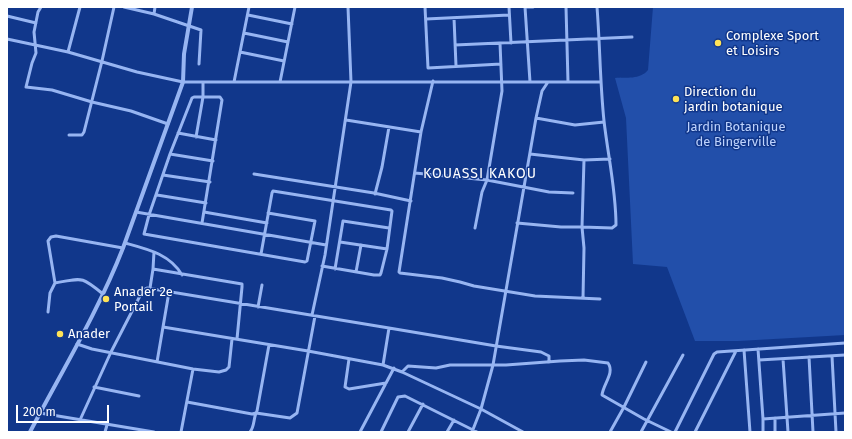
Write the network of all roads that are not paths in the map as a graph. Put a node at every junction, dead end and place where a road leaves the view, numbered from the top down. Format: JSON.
{"nodes":[{"id":1,"x":41,"y":7,"type":"edge"},
{"id":2,"x":80,"y":7,"type":"edge"},
{"id":3,"x":114,"y":7,"type":"edge"},
{"id":4,"x":124,"y":7,"type":"edge"},
{"id":5,"x":155,"y":7,"type":"edge"},
{"id":6,"x":192,"y":7,"type":"edge"},
{"id":7,"x":249,"y":7,"type":"edge"},
{"id":8,"x":295,"y":7,"type":"edge"},
{"id":9,"x":348,"y":7,"type":"edge"},
{"id":10,"x":425,"y":7,"type":"edge"},
{"id":11,"x":509,"y":7,"type":"edge"},
{"id":12,"x":525,"y":7,"type":"edge"},
{"id":13,"x":533,"y":7,"type":"edge"},
{"id":14,"x":566,"y":7,"type":"edge"},
{"id":15,"x":597,"y":7,"type":"edge"},
{"id":16,"x":154,"y":14,"type":"junction"},
{"id":17,"x":248,"y":15,"type":"junction"},
{"id":18,"x":509,"y":15,"type":"junction"},
{"id":19,"x":7,"y":16,"type":"edge"},
{"id":20,"x":454,"y":18,"type":"junction"},
{"id":21,"x":426,"y":19,"type":"junction"},
{"id":22,"x":36,"y":23,"type":"junction"},
{"id":23,"x":292,"y":24,"type":"junction"},
{"id":24,"x":188,"y":26,"type":"junction"},
{"id":25,"x":244,"y":34,"type":"junction"},
{"id":26,"x":632,"y":37,"type":"dead end"},
{"id":27,"x":599,"y":38,"type":"junction"},
{"id":28,"x":7,"y":39,"type":"edge"},
{"id":29,"x":567,"y":40,"type":"junction"},
{"id":30,"x":288,"y":42,"type":"junction"},
{"id":31,"x":528,"y":42,"type":"junction"},
{"id":32,"x":500,"y":43,"type":"junction"},
{"id":33,"x":511,"y":43,"type":"junction"},
{"id":34,"x":35,"y":45,"type":"junction"},
{"id":35,"x":455,"y":45,"type":"junction"},
{"id":36,"x":68,"y":52,"type":"junction"},
{"id":37,"x":240,"y":52,"type":"junction"},
{"id":38,"x":102,"y":61,"type":"junction"},
{"id":39,"x":284,"y":61,"type":"junction"},
{"id":40,"x":199,"y":64,"type":"dead end"},
{"id":41,"x":501,"y":64,"type":"junction"},
{"id":42,"x":456,"y":66,"type":"junction"},
{"id":43,"x":433,"y":81,"type":"junction"},
{"id":44,"x":182,"y":82,"type":"junction"},
{"id":45,"x":203,"y":82,"type":"junction"},
{"id":46,"x":234,"y":82,"type":"junction"},
{"id":47,"x":280,"y":82,"type":"junction"},
{"id":48,"x":351,"y":82,"type":"junction"},
{"id":49,"x":502,"y":82,"type":"junction"},
{"id":50,"x":530,"y":82,"type":"junction"},
{"id":51,"x":548,"y":82,"type":"junction"},
{"id":52,"x":568,"y":82,"type":"junction"},
{"id":53,"x":600,"y":82,"type":"junction"},
{"id":54,"x":203,"y":97,"type":"junction"},
{"id":55,"x":92,"y":102,"type":"junction"},
{"id":56,"x":536,"y":118,"type":"junction"},
{"id":57,"x":346,"y":120,"type":"junction"},
{"id":58,"x":604,"y":122,"type":"junction"},
{"id":59,"x":168,"y":124,"type":"junction"},
{"id":60,"x":389,"y":127,"type":"junction"},
{"id":61,"x":421,"y":132,"type":"junction"},
{"id":62,"x":178,"y":133,"type":"junction"},
{"id":63,"x":69,"y":135,"type":"dead end"},
{"id":64,"x":196,"y":137,"type":"junction"},
{"id":65,"x":216,"y":140,"type":"junction"},
{"id":66,"x":170,"y":154,"type":"junction"},
{"id":67,"x":530,"y":154,"type":"junction"},
{"id":68,"x":610,"y":159,"type":"junction"},
{"id":69,"x":584,"y":160,"type":"junction"},
{"id":70,"x":213,"y":161,"type":"junction"},
{"id":71,"x":415,"y":173,"type":"junction"},
{"id":72,"x":254,"y":174,"type":"dead end"},
{"id":73,"x":163,"y":175,"type":"junction"},
{"id":74,"x":487,"y":180,"type":"junction"},
{"id":75,"x":210,"y":182,"type":"junction"},
{"id":76,"x":524,"y":186,"type":"junction"},
{"id":77,"x":335,"y":187,"type":"junction"},
{"id":78,"x":574,"y":193,"type":"dead end"},
{"id":79,"x":375,"y":194,"type":"junction"},
{"id":80,"x":156,"y":195,"type":"junction"},
{"id":81,"x":333,"y":200,"type":"junction"},
{"id":82,"x":411,"y":201,"type":"junction"},
{"id":83,"x":206,"y":203,"type":"junction"},
{"id":84,"x":136,"y":212,"type":"junction"},
{"id":85,"x":204,"y":212,"type":"junction"},
{"id":86,"x":268,"y":213,"type":"junction"},
{"id":87,"x":149,"y":215,"type":"junction"},
{"id":88,"x":202,"y":223,"type":"junction"},
{"id":89,"x":267,"y":223,"type":"junction"},
{"id":90,"x":517,"y":223,"type":"junction"},
{"id":91,"x":582,"y":227,"type":"junction"},
{"id":92,"x":389,"y":228,"type":"junction"},
{"id":93,"x":475,"y":228,"type":"dead end"},
{"id":94,"x":265,"y":234,"type":"junction"},
{"id":95,"x":311,"y":242,"type":"junction"},
{"id":96,"x":340,"y":242,"type":"junction"},
{"id":97,"x":125,"y":243,"type":"junction"},
{"id":98,"x":326,"y":245,"type":"junction"},
{"id":99,"x":361,"y":245,"type":"junction"},
{"id":100,"x":123,"y":248,"type":"junction"},
{"id":101,"x":387,"y":249,"type":"junction"},
{"id":102,"x":154,"y":252,"type":"junction"},
{"id":103,"x":261,"y":254,"type":"junction"},
{"id":104,"x":322,"y":266,"type":"junction"},
{"id":105,"x":153,"y":269,"type":"junction"},
{"id":106,"x":335,"y":269,"type":"junction"},
{"id":107,"x":356,"y":272,"type":"junction"},
{"id":108,"x":182,"y":274,"type":"junction"},
{"id":109,"x":55,"y":283,"type":"junction"},
{"id":110,"x":262,"y":285,"type":"dead end"},
{"id":111,"x":150,"y":288,"type":"junction"},
{"id":112,"x":505,"y":290,"type":"junction"},
{"id":113,"x":169,"y":292,"type":"junction"},
{"id":114,"x":103,"y":294,"type":"junction"},
{"id":115,"x":583,"y":298,"type":"junction"},
{"id":116,"x":600,"y":299,"type":"dead end"},
{"id":117,"x":241,"y":303,"type":"junction"},
{"id":118,"x":258,"y":307,"type":"junction"},
{"id":119,"x":48,"y":312,"type":"dead end"},
{"id":120,"x":313,"y":316,"type":"junction"},
{"id":121,"x":163,"y":327,"type":"junction"},
{"id":122,"x":389,"y":328,"type":"junction"},
{"id":123,"x":232,"y":338,"type":"junction"},
{"id":124,"x":237,"y":339,"type":"junction"},
{"id":125,"x":845,"y":343,"type":"edge"},
{"id":126,"x":77,"y":344,"type":"junction"},
{"id":127,"x":269,"y":344,"type":"junction"},
{"id":128,"x":496,"y":346,"type":"junction"},
{"id":129,"x":758,"y":349,"type":"junction"},
{"id":130,"x":744,"y":350,"type":"junction"},
{"id":131,"x":308,"y":351,"type":"junction"},
{"id":132,"x":736,"y":351,"type":"junction"},
{"id":133,"x":111,"y":352,"type":"junction"},
{"id":134,"x":683,"y":355,"type":"dead end"},
{"id":135,"x":845,"y":355,"type":"edge"},
{"id":136,"x":832,"y":356,"type":"junction"},
{"id":137,"x":809,"y":357,"type":"junction"},
{"id":138,"x":349,"y":358,"type":"junction"},
{"id":139,"x":782,"y":359,"type":"junction"},
{"id":140,"x":759,"y":360,"type":"junction"},
{"id":141,"x":157,"y":362,"type":"junction"},
{"id":142,"x":549,"y":362,"type":"junction"},
{"id":143,"x":646,"y":362,"type":"dead end"},
{"id":144,"x":383,"y":365,"type":"junction"},
{"id":145,"x":493,"y":365,"type":"junction"},
{"id":146,"x":394,"y":368,"type":"junction"},
{"id":147,"x":193,"y":369,"type":"junction"},
{"id":148,"x":402,"y":372,"type":"junction"},
{"id":149,"x":386,"y":383,"type":"junction"},
{"id":150,"x":94,"y":387,"type":"junction"},
{"id":151,"x":139,"y":396,"type":"dead end"},
{"id":152,"x":187,"y":402,"type":"junction"},
{"id":153,"x":422,"y":404,"type":"junction"},
{"id":154,"x":624,"y":407,"type":"junction"},
{"id":155,"x":481,"y":409,"type":"junction"},
{"id":156,"x":40,"y":413,"type":"junction"},
{"id":157,"x":256,"y":413,"type":"junction"},
{"id":158,"x":845,"y":413,"type":"edge"},
{"id":159,"x":835,"y":414,"type":"junction"},
{"id":160,"x":813,"y":415,"type":"junction"},
{"id":161,"x":786,"y":417,"type":"junction"},
{"id":162,"x":775,"y":418,"type":"junction"},
{"id":163,"x":763,"y":419,"type":"junction"},
{"id":164,"x":80,"y":420,"type":"junction"},
{"id":165,"x":454,"y":420,"type":"junction"},
{"id":166,"x":648,"y":420,"type":"junction"},
{"id":167,"x":107,"y":424,"type":"junction"},
{"id":168,"x":472,"y":431,"type":"edge"},
{"id":169,"x":30,"y":432,"type":"edge"},
{"id":170,"x":105,"y":432,"type":"edge"},
{"id":171,"x":154,"y":432,"type":"edge"},
{"id":172,"x":181,"y":432,"type":"edge"},
{"id":173,"x":250,"y":432,"type":"edge"},
{"id":174,"x":360,"y":432,"type":"edge"},
{"id":175,"x":381,"y":432,"type":"edge"},
{"id":176,"x":408,"y":432,"type":"edge"},
{"id":177,"x":447,"y":432,"type":"edge"},
{"id":178,"x":477,"y":432,"type":"edge"},
{"id":179,"x":523,"y":432,"type":"edge"},
{"id":180,"x":610,"y":432,"type":"edge"},
{"id":181,"x":641,"y":432,"type":"edge"},
{"id":182,"x":671,"y":432,"type":"edge"},
{"id":183,"x":676,"y":432,"type":"edge"},
{"id":184,"x":695,"y":432,"type":"edge"},
{"id":185,"x":750,"y":432,"type":"edge"},
{"id":186,"x":762,"y":432,"type":"edge"},
{"id":187,"x":775,"y":432,"type":"edge"},
{"id":188,"x":788,"y":432,"type":"edge"},
{"id":189,"x":813,"y":432,"type":"edge"},
{"id":190,"x":836,"y":432,"type":"edge"}],
"edges":[{"from":1,"to":22,"type":"street"},
{"from":2,"to":36,"type":"street"},
{"from":3,"to":38,"type":"street"},
{"from":4,"to":16,"type":"street"},
{"from":5,"to":16,"type":"street"},
{"from":6,"to":24,"type":"street"},
{"from":7,"to":17,"type":"street"},
{"from":8,"to":23,"type":"street"},
{"from":9,"to":48,"type":"street"},
{"from":10,"to":21,"type":"street"},
{"from":11,"to":18,"type":"street"},
{"from":12,"to":13,"type":"street"},
{"from":12,"to":31,"type":"street"},
{"from":14,"to":29,"type":"street"},
{"from":15,"to":27,"type":"street"},
{"from":16,"to":24,"type":"street"},
{"from":17,"to":23,"type":"street"},
{"from":17,"to":25,"type":"street"},
{"from":18,"to":20,"type":"street"},
{"from":18,"to":33,"type":"street"},
{"from":19,"to":22,"type":"street"},
{"from":20,"to":21,"type":"street"},
{"from":20,"to":35,"type":"street"},
{"from":21,"to":42,"type":"street"},
{"from":22,"to":34,"type":"street"},
{"from":23,"to":30,"type":"street"},
{"from":24,"to":40,"type":"street"},
{"from":24,"to":44,"type":"street"},
{"from":25,"to":30,"type":"street"},
{"from":25,"to":37,"type":"street"},
{"from":26,"to":27,"type":"street"},
{"from":27,"to":29,"type":"street"},
{"from":27,"to":53,"type":"street"},
{"from":28,"to":34,"type":"street"},
{"from":29,"to":31,"type":"street"},
{"from":29,"to":52,"type":"street"},
{"from":30,"to":39,"type":"street"},
{"from":31,"to":33,"type":"street"},
{"from":31,"to":50,"type":"street"},
{"from":32,"to":33,"type":"street"},
{"from":32,"to":35,"type":"street"},
{"from":32,"to":41,"type":"street"},
{"from":34,"to":36,"type":"street"},
{"from":34,"to":55,"type":"street"},
{"from":35,"to":42,"type":"street"},
{"from":36,"to":38,"type":"street"},
{"from":37,"to":39,"type":"street"},
{"from":37,"to":46,"type":"street"},
{"from":38,"to":44,"type":"street"},
{"from":38,"to":55,"type":"street"},
{"from":39,"to":47,"type":"street"},
{"from":41,"to":42,"type":"street"},
{"from":41,"to":49,"type":"street"},
{"from":43,"to":48,"type":"street"},
{"from":43,"to":49,"type":"street"},
{"from":43,"to":61,"type":"street"},
{"from":44,"to":45,"type":"street"},
{"from":44,"to":59,"type":"street"},
{"from":45,"to":46,"type":"street"},
{"from":45,"to":54,"type":"street"},
{"from":46,"to":47,"type":"street"},
{"from":47,"to":48,"type":"street"},
{"from":48,"to":57,"type":"street"},
{"from":49,"to":50,"type":"street"},
{"from":49,"to":74,"type":"street"},
{"from":50,"to":51,"type":"street"},
{"from":51,"to":52,"type":"street"},
{"from":51,"to":56,"type":"street"},
{"from":52,"to":53,"type":"street"},
{"from":53,"to":58,"type":"street"},
{"from":54,"to":62,"type":"street"},
{"from":54,"to":64,"type":"street"},
{"from":54,"to":65,"type":"street"},
{"from":55,"to":59,"type":"street"},
{"from":55,"to":63,"type":"street"},
{"from":56,"to":58,"type":"street"},
{"from":56,"to":67,"type":"street"},
{"from":57,"to":60,"type":"street"},
{"from":57,"to":77,"type":"street"},
{"from":58,"to":68,"type":"street"},
{"from":59,"to":84,"type":"street"},
{"from":60,"to":61,"type":"street"},
{"from":60,"to":79,"type":"street"},
{"from":61,"to":71,"type":"street"},
{"from":62,"to":64,"type":"street"},
{"from":62,"to":66,"type":"street"},
{"from":64,"to":65,"type":"street"},
{"from":65,"to":70,"type":"street"},
{"from":66,"to":70,"type":"street"},
{"from":66,"to":73,"type":"street"},
{"from":67,"to":69,"type":"street"},
{"from":67,"to":76,"type":"street"},
{"from":68,"to":69,"type":"street"},
{"from":68,"to":91,"type":"street"},
{"from":69,"to":91,"type":"street"},
{"from":70,"to":75,"type":"street"},
{"from":71,"to":74,"type":"street"},
{"from":71,"to":82,"type":"street"},
{"from":72,"to":77,"type":"street"},
{"from":73,"to":75,"type":"street"},
{"from":73,"to":80,"type":"street"},
{"from":74,"to":76,"type":"street"},
{"from":74,"to":93,"type":"street"},
{"from":75,"to":83,"type":"street"},
{"from":76,"to":78,"type":"street"},
{"from":76,"to":90,"type":"street"},
{"from":77,"to":79,"type":"street"},
{"from":77,"to":81,"type":"street"},
{"from":79,"to":82,"type":"street"},
{"from":80,"to":83,"type":"street"},
{"from":80,"to":87,"type":"street"},
{"from":81,"to":86,"type":"street"},
{"from":81,"to":92,"type":"street"},
{"from":81,"to":98,"type":"street"},
{"from":82,"to":112,"type":"street"},
{"from":83,"to":85,"type":"street"},
{"from":84,"to":87,"type":"street"},
{"from":84,"to":97,"type":"street"},
{"from":85,"to":88,"type":"street"},
{"from":85,"to":89,"type":"street"},
{"from":86,"to":89,"type":"street"},
{"from":86,"to":95,"type":"street"},
{"from":87,"to":88,"type":"street"},
{"from":87,"to":103,"type":"street"},
{"from":88,"to":94,"type":"street"},
{"from":89,"to":94,"type":"street"},
{"from":90,"to":91,"type":"street"},
{"from":90,"to":112,"type":"street"},
{"from":91,"to":115,"type":"street"},
{"from":92,"to":96,"type":"street"},
{"from":92,"to":101,"type":"street"},
{"from":94,"to":95,"type":"street"},
{"from":94,"to":103,"type":"street"},
{"from":95,"to":98,"type":"street"},
{"from":95,"to":103,"type":"street"},
{"from":96,"to":99,"type":"street"},
{"from":96,"to":106,"type":"street"},
{"from":97,"to":100,"type":"street"},
{"from":97,"to":102,"type":"street"},
{"from":98,"to":104,"type":"street"},
{"from":99,"to":101,"type":"street"},
{"from":99,"to":107,"type":"street"},
{"from":100,"to":109,"type":"street"},
{"from":100,"to":114,"type":"street"},
{"from":101,"to":107,"type":"street"},
{"from":102,"to":105,"type":"street"},
{"from":102,"to":108,"type":"street"},
{"from":104,"to":106,"type":"street"},
{"from":104,"to":120,"type":"street"},
{"from":105,"to":108,"type":"street"},
{"from":105,"to":111,"type":"street"},
{"from":106,"to":107,"type":"street"},
{"from":108,"to":117,"type":"street"},
{"from":109,"to":114,"type":"street"},
{"from":109,"to":119,"type":"street"},
{"from":110,"to":118,"type":"street"},
{"from":111,"to":113,"type":"street"},
{"from":111,"to":133,"type":"street"},
{"from":112,"to":115,"type":"street"},
{"from":112,"to":128,"type":"street"},
{"from":113,"to":117,"type":"street"},
{"from":113,"to":121,"type":"street"},
{"from":114,"to":126,"type":"street"},
{"from":115,"to":116,"type":"street"},
{"from":117,"to":118,"type":"street"},
{"from":117,"to":124,"type":"street"},
{"from":118,"to":120,"type":"street"},
{"from":120,"to":122,"type":"street"},
{"from":120,"to":131,"type":"street"},
{"from":121,"to":123,"type":"street"},
{"from":121,"to":141,"type":"street"},
{"from":122,"to":128,"type":"street"},
{"from":122,"to":144,"type":"street"},
{"from":123,"to":124,"type":"street"},
{"from":123,"to":147,"type":"street"},
{"from":124,"to":127,"type":"street"},
{"from":125,"to":129,"type":"street"},
{"from":126,"to":133,"type":"street"},
{"from":126,"to":156,"type":"street"},
{"from":127,"to":131,"type":"street"},
{"from":127,"to":157,"type":"street"},
{"from":128,"to":142,"type":"street"},
{"from":128,"to":145,"type":"street"},
{"from":129,"to":130,"type":"street"},
{"from":129,"to":140,"type":"street"},
{"from":130,"to":132,"type":"street"},
{"from":130,"to":185,"type":"street"},
{"from":131,"to":138,"type":"street"},
{"from":131,"to":157,"type":"street"},
{"from":132,"to":183,"type":"street"},
{"from":132,"to":184,"type":"street"},
{"from":133,"to":141,"type":"street"},
{"from":133,"to":150,"type":"street"},
{"from":134,"to":166,"type":"street"},
{"from":135,"to":136,"type":"street"},
{"from":136,"to":137,"type":"street"},
{"from":136,"to":159,"type":"street"},
{"from":137,"to":139,"type":"street"},
{"from":137,"to":160,"type":"street"},
{"from":138,"to":144,"type":"street"},
{"from":138,"to":149,"type":"street"},
{"from":139,"to":140,"type":"street"},
{"from":139,"to":161,"type":"street"},
{"from":140,"to":163,"type":"street"},
{"from":141,"to":147,"type":"street"},
{"from":142,"to":145,"type":"street"},
{"from":142,"to":154,"type":"street"},
{"from":143,"to":154,"type":"street"},
{"from":144,"to":146,"type":"street"},
{"from":145,"to":148,"type":"street"},
{"from":145,"to":155,"type":"street"},
{"from":146,"to":148,"type":"street"},
{"from":146,"to":149,"type":"street"},
{"from":147,"to":152,"type":"street"},
{"from":148,"to":155,"type":"street"},
{"from":149,"to":174,"type":"street"},
{"from":150,"to":151,"type":"street"},
{"from":150,"to":164,"type":"street"},
{"from":152,"to":157,"type":"street"},
{"from":152,"to":172,"type":"street"},
{"from":153,"to":165,"type":"street"},
{"from":153,"to":175,"type":"street"},
{"from":153,"to":176,"type":"street"},
{"from":154,"to":166,"type":"street"},
{"from":154,"to":180,"type":"street"},
{"from":155,"to":168,"type":"street"},
{"from":155,"to":179,"type":"street"},
{"from":156,"to":164,"type":"street"},
{"from":156,"to":169,"type":"street"},
{"from":157,"to":173,"type":"street"},
{"from":158,"to":159,"type":"street"},
{"from":159,"to":160,"type":"street"},
{"from":159,"to":190,"type":"street"},
{"from":160,"to":161,"type":"street"},
{"from":160,"to":189,"type":"street"},
{"from":161,"to":162,"type":"street"},
{"from":161,"to":188,"type":"street"},
{"from":162,"to":163,"type":"street"},
{"from":162,"to":187,"type":"street"},
{"from":163,"to":186,"type":"street"},
{"from":164,"to":167,"type":"street"},
{"from":165,"to":168,"type":"street"},
{"from":165,"to":177,"type":"street"},
{"from":166,"to":181,"type":"street"},
{"from":166,"to":182,"type":"street"},
{"from":167,"to":170,"type":"street"},
{"from":167,"to":171,"type":"street"},
{"from":168,"to":178,"type":"street"}]}
